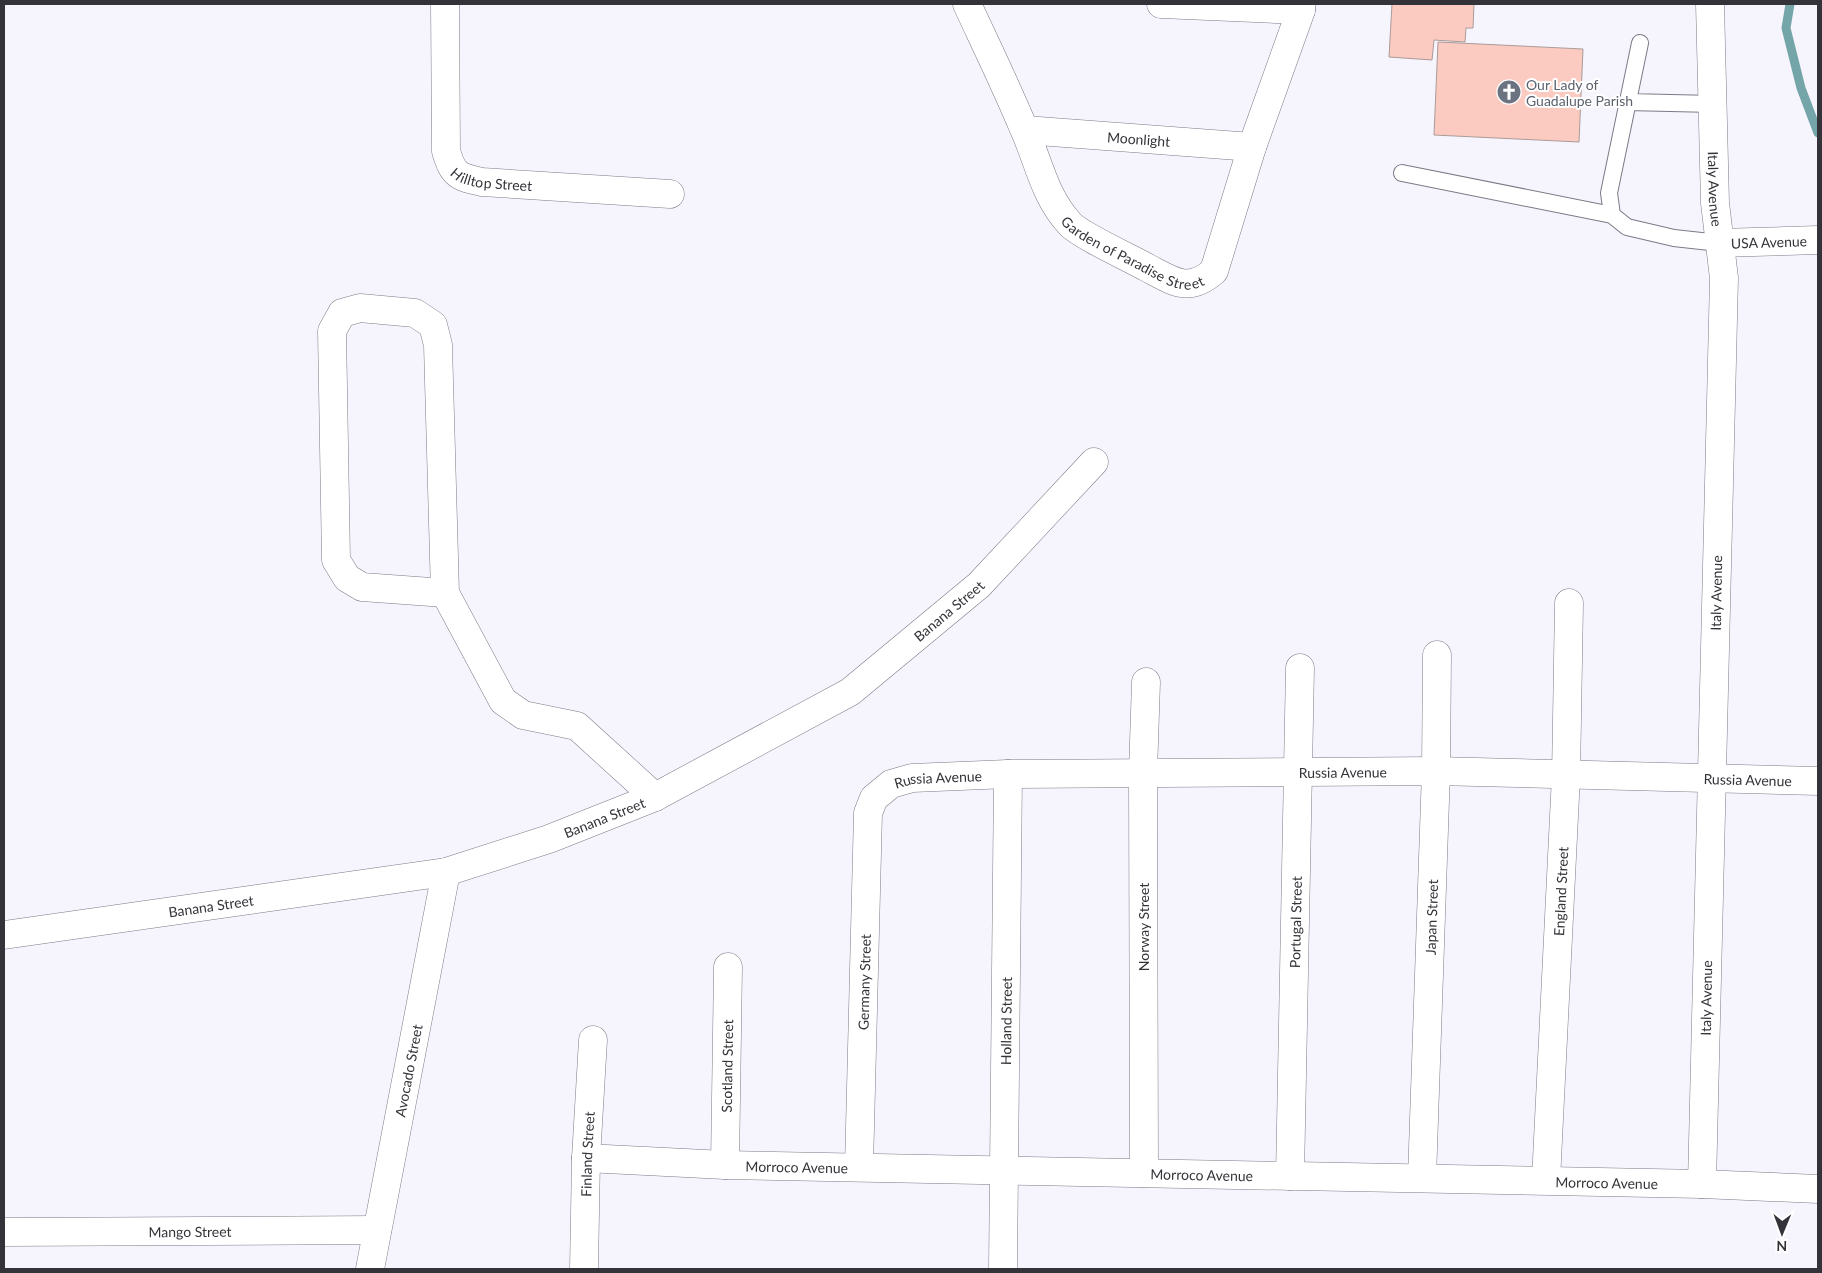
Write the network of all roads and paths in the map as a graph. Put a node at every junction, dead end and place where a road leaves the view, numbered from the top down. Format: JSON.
{"nodes":[{"id":1,"x":445,"y":4,"type":"edge"},
{"id":2,"x":967,"y":4,"type":"edge"},
{"id":3,"x":1161,"y":4,"type":"edge"},
{"id":4,"x":1710,"y":4,"type":"edge"},
{"id":5,"x":1301,"y":7,"type":"edge"},
{"id":6,"x":1640,"y":43,"type":"dead end"},
{"id":7,"x":1627,"y":102,"type":"junction"},
{"id":8,"x":1714,"y":104,"type":"junction"},
{"id":9,"x":1025,"y":130,"type":"junction"},
{"id":10,"x":1252,"y":147,"type":"junction"},
{"id":11,"x":1402,"y":173,"type":"dead end"},
{"id":12,"x":670,"y":194,"type":"dead end"},
{"id":13,"x":1612,"y":215,"type":"junction"},
{"id":14,"x":1818,"y":240,"type":"edge"},
{"id":15,"x":1719,"y":243,"type":"junction"},
{"id":16,"x":1094,"y":462,"type":"dead end"},
{"id":17,"x":446,"y":592,"type":"junction"},
{"id":18,"x":1569,"y":603,"type":"dead end"},
{"id":19,"x":1437,"y":654,"type":"dead end"},
{"id":20,"x":1300,"y":668,"type":"dead end"},
{"id":21,"x":1146,"y":682,"type":"dead end"},
{"id":22,"x":1298,"y":772,"type":"junction"},
{"id":23,"x":1436,"y":772,"type":"junction"},
{"id":24,"x":1143,"y":773,"type":"junction"},
{"id":25,"x":1008,"y":774,"type":"junction"},
{"id":26,"x":1566,"y":776,"type":"junction"},
{"id":27,"x":1712,"y":778,"type":"junction"},
{"id":28,"x":1818,"y":780,"type":"edge"},
{"id":29,"x":655,"y":797,"type":"junction"},
{"id":30,"x":874,"y":798,"type":"joint"},
{"id":31,"x":446,"y":872,"type":"junction"},
{"id":32,"x":4,"y":935,"type":"edge"},
{"id":33,"x":728,"y":967,"type":"dead end"},
{"id":34,"x":593,"y":1040,"type":"dead end"},
{"id":35,"x":586,"y":1158,"type":"junction"},
{"id":36,"x":725,"y":1165,"type":"junction"},
{"id":37,"x":859,"y":1168,"type":"junction"},
{"id":38,"x":1004,"y":1170,"type":"junction"},
{"id":39,"x":1144,"y":1173,"type":"junction"},
{"id":40,"x":1290,"y":1176,"type":"junction"},
{"id":41,"x":1422,"y":1178,"type":"junction"},
{"id":42,"x":1546,"y":1180,"type":"junction"},
{"id":43,"x":1702,"y":1184,"type":"junction"},
{"id":44,"x":1818,"y":1188,"type":"edge"},
{"id":45,"x":377,"y":1230,"type":"junction"},
{"id":46,"x":4,"y":1232,"type":"edge"},
{"id":47,"x":370,"y":1269,"type":"edge"},
{"id":48,"x":584,"y":1269,"type":"edge"},
{"id":49,"x":1003,"y":1269,"type":"edge"}],
"edges":[{"from":1,"to":12,"type":"street","name":"Hilltop Street"},
{"from":2,"to":9,"type":"street","name":"Garden of Paradise Street"},
{"from":3,"to":5,"type":"street"},
{"from":4,"to":8,"type":"street","name":"Italy Avenue"},
{"from":5,"to":10,"type":"street","name":"Garden of Paradise Street"},
{"from":6,"to":7,"type":"lane"},
{"from":7,"to":8,"type":"lane"},
{"from":7,"to":13,"type":"lane"},
{"from":8,"to":15,"type":"street","name":"Italy Avenue"},
{"from":9,"to":10,"type":"street","name":"Moonlight"},
{"from":9,"to":10,"type":"street","name":"Garden of Paradise Street"},
{"from":11,"to":13,"type":"lane"},
{"from":13,"to":15,"type":"lane"},
{"from":14,"to":15,"type":"street","name":"USA Avenue"},
{"from":15,"to":27,"type":"street","name":"Italy Avenue"},
{"from":16,"to":29,"type":"street","name":"Banana Street"},
{"from":17,"to":17,"type":"street"},
{"from":17,"to":29,"type":"street"},
{"from":18,"to":26,"type":"street","name":"England Street"},
{"from":19,"to":23,"type":"street","name":"Japan Street"},
{"from":20,"to":22,"type":"street","name":"Portugal Street"},
{"from":21,"to":24,"type":"street","name":"Norway Street"},
{"from":22,"to":23,"type":"street","name":"Russia Avenue"},
{"from":22,"to":24,"type":"street","name":"Russia Avenue"},
{"from":22,"to":40,"type":"street","name":"Portugal Street"},
{"from":23,"to":26,"type":"street","name":"Russia Avenue"},
{"from":23,"to":41,"type":"street","name":"Japan Street"},
{"from":24,"to":25,"type":"street","name":"Russia Avenue"},
{"from":24,"to":39,"type":"street","name":"Norway Street"},
{"from":25,"to":30,"type":"street","name":"Russia Avenue"},
{"from":25,"to":38,"type":"street","name":"Holland Street"},
{"from":26,"to":27,"type":"street","name":"Russia Avenue"},
{"from":26,"to":42,"type":"street","name":"England Street"},
{"from":27,"to":28,"type":"street","name":"Russia Avenue"},
{"from":27,"to":43,"type":"street","name":"Italy Avenue"},
{"from":29,"to":31,"type":"street","name":"Banana Street"},
{"from":30,"to":37,"type":"street","name":"Germany Street"},
{"from":31,"to":32,"type":"street","name":"Banana Street"},
{"from":31,"to":45,"type":"street","name":"Avocado Street"},
{"from":33,"to":36,"type":"street","name":"Scotland Street"},
{"from":34,"to":35,"type":"street","name":"Finland Street"},
{"from":35,"to":36,"type":"street","name":"Morroco Avenue"},
{"from":35,"to":48,"type":"street","name":"Finland Street"},
{"from":36,"to":37,"type":"street","name":"Morroco Avenue"},
{"from":37,"to":38,"type":"street","name":"Morroco Avenue"},
{"from":38,"to":39,"type":"street","name":"Morroco Avenue"},
{"from":38,"to":49,"type":"street","name":"Holland Street"},
{"from":39,"to":40,"type":"street","name":"Morroco Avenue"},
{"from":40,"to":41,"type":"street","name":"Morroco Avenue"},
{"from":41,"to":42,"type":"street","name":"Morroco Avenue"},
{"from":42,"to":43,"type":"street","name":"Morroco Avenue"},
{"from":43,"to":44,"type":"street","name":"Morroco Avenue"},
{"from":45,"to":46,"type":"street","name":"Mango Street"},
{"from":45,"to":47,"type":"street","name":"Avocado Street"}]}
